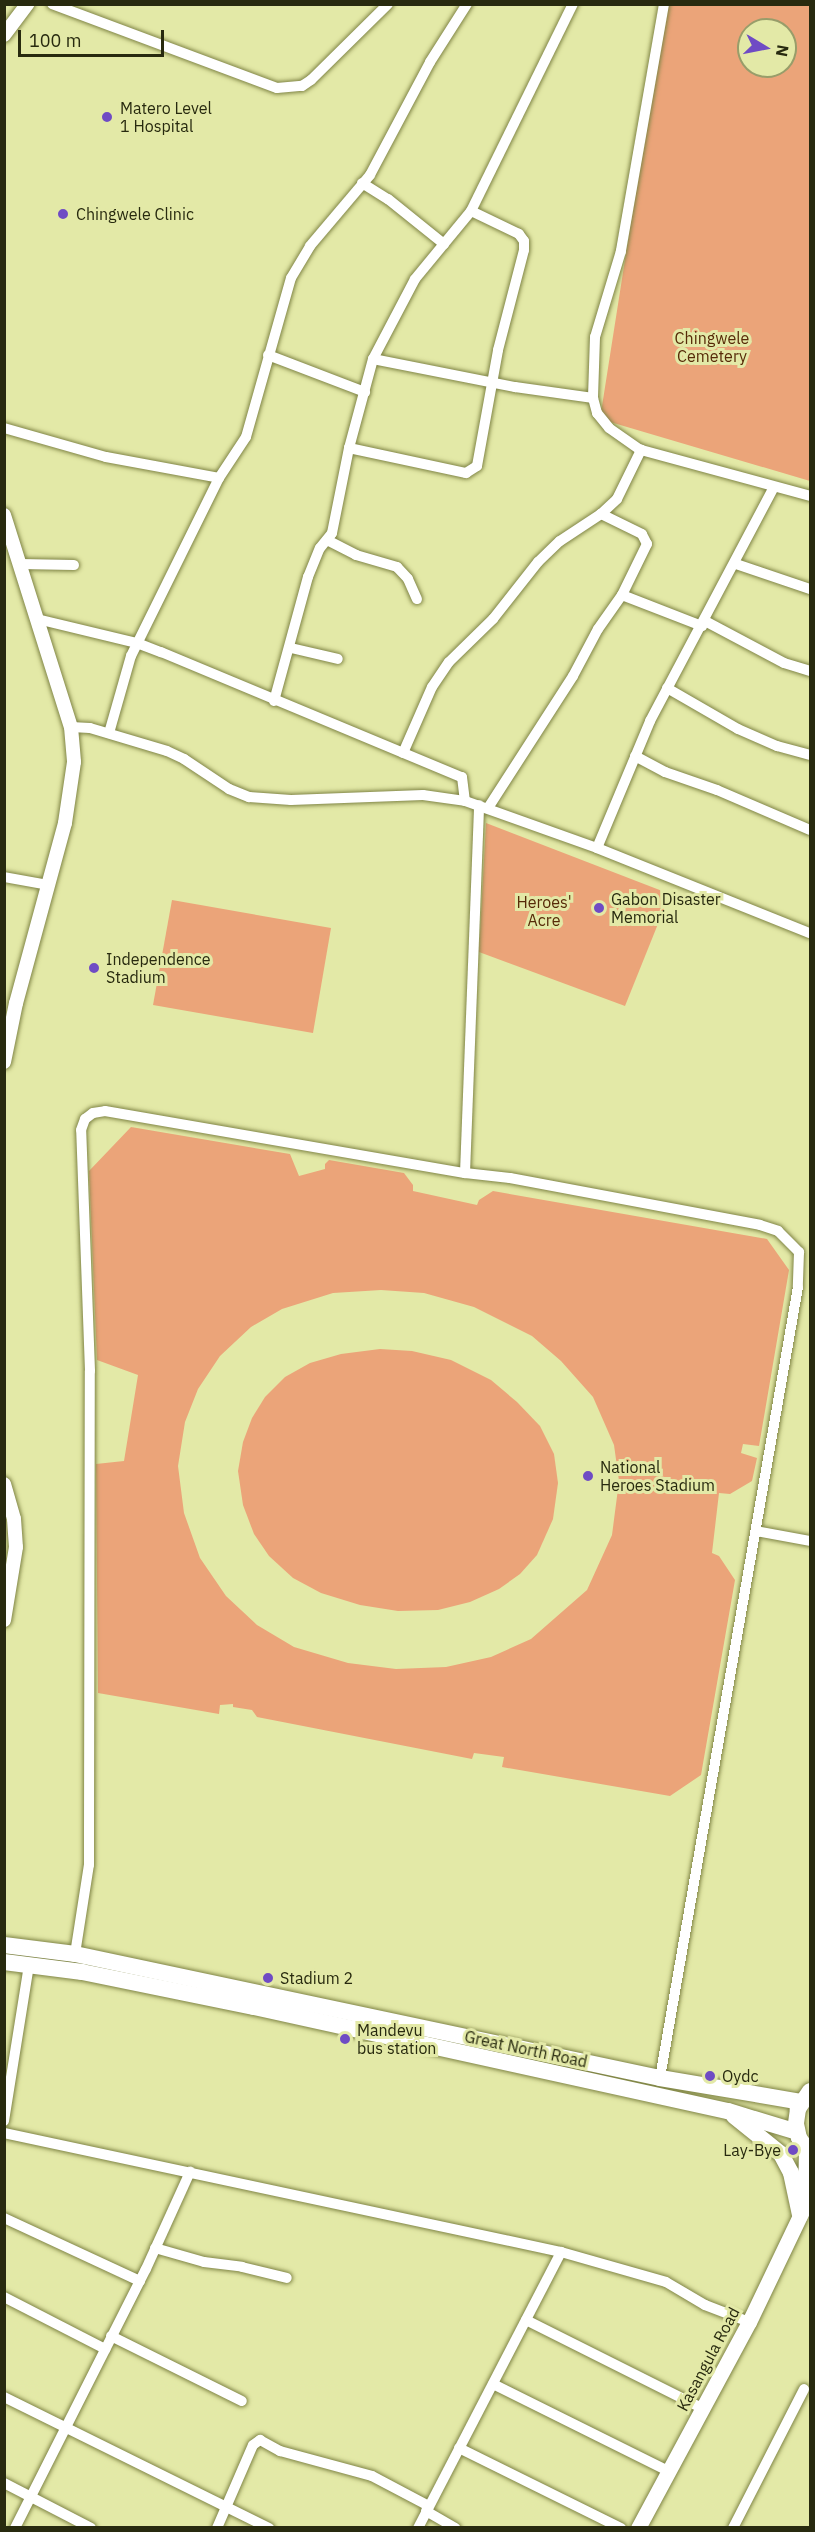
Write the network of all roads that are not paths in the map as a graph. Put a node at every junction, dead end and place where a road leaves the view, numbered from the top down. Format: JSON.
{"nodes":[{"id":1,"x":27,"y":4,"type":"edge"},
{"id":2,"x":52,"y":4,"type":"edge"},
{"id":3,"x":388,"y":4,"type":"edge"},
{"id":4,"x":467,"y":4,"type":"edge"},
{"id":5,"x":573,"y":4,"type":"edge"},
{"id":6,"x":664,"y":4,"type":"edge"},
{"id":7,"x":4,"y":35,"type":"edge"},
{"id":8,"x":362,"y":183,"type":"junction"},
{"id":9,"x":471,"y":210,"type":"junction"},
{"id":10,"x":444,"y":244,"type":"junction"},
{"id":11,"x":268,"y":355,"type":"junction"},
{"id":12,"x":374,"y":358,"type":"junction"},
{"id":13,"x":493,"y":381,"type":"junction"},
{"id":14,"x":365,"y":392,"type":"junction"},
{"id":15,"x":593,"y":398,"type":"junction"},
{"id":16,"x":4,"y":428,"type":"edge"},
{"id":17,"x":348,"y":448,"type":"junction"},
{"id":18,"x":641,"y":450,"type":"junction"},
{"id":19,"x":219,"y":478,"type":"junction"},
{"id":20,"x":774,"y":488,"type":"junction"},
{"id":21,"x":810,"y":496,"type":"edge"},
{"id":22,"x":601,"y":514,"type":"junction"},
{"id":23,"x":4,"y":515,"type":"edge"},
{"id":24,"x":327,"y":540,"type":"junction"},
{"id":25,"x":20,"y":564,"type":"junction"},
{"id":26,"x":736,"y":564,"type":"junction"},
{"id":27,"x":74,"y":565,"type":"dead end"},
{"id":28,"x":810,"y":589,"type":"edge"},
{"id":29,"x":622,"y":595,"type":"junction"},
{"id":30,"x":417,"y":599,"type":"dead end"},
{"id":31,"x":37,"y":619,"type":"junction"},
{"id":32,"x":703,"y":624,"type":"junction"},
{"id":33,"x":137,"y":643,"type":"junction"},
{"id":34,"x":291,"y":648,"type":"junction"},
{"id":35,"x":338,"y":659,"type":"dead end"},
{"id":36,"x":810,"y":671,"type":"edge"},
{"id":37,"x":667,"y":688,"type":"junction"},
{"id":38,"x":274,"y":701,"type":"junction"},
{"id":39,"x":71,"y":727,"type":"junction"},
{"id":40,"x":109,"y":733,"type":"junction"},
{"id":41,"x":403,"y":753,"type":"junction"},
{"id":42,"x":810,"y":754,"type":"edge"},
{"id":43,"x":635,"y":756,"type":"junction"},
{"id":44,"x":465,"y":801,"type":"junction"},
{"id":45,"x":484,"y":806,"type":"junction"},
{"id":46,"x":810,"y":830,"type":"edge"},
{"id":47,"x":597,"y":848,"type":"junction"},
{"id":48,"x":4,"y":877,"type":"edge"},
{"id":49,"x":48,"y":885,"type":"junction"},
{"id":50,"x":810,"y":933,"type":"edge"},
{"id":51,"x":4,"y":1062,"type":"edge"},
{"id":52,"x":465,"y":1173,"type":"junction"},
{"id":53,"x":4,"y":1485,"type":"edge"},
{"id":54,"x":756,"y":1531,"type":"junction"},
{"id":55,"x":810,"y":1541,"type":"edge"},
{"id":56,"x":4,"y":1620,"type":"edge"},
{"id":57,"x":4,"y":1945,"type":"edge"},
{"id":58,"x":75,"y":1954,"type":"junction"},
{"id":59,"x":4,"y":1962,"type":"edge"},
{"id":60,"x":29,"y":1965,"type":"junction"},
{"id":61,"x":660,"y":2078,"type":"junction"},
{"id":62,"x":806,"y":2097,"type":"edge"},
{"id":63,"x":728,"y":2111,"type":"junction"},
{"id":64,"x":4,"y":2121,"type":"edge"},
{"id":65,"x":797,"y":2132,"type":"junction"},
{"id":66,"x":4,"y":2133,"type":"edge"},
{"id":67,"x":808,"y":2151,"type":"edge"},
{"id":68,"x":190,"y":2172,"type":"junction"},
{"id":69,"x":805,"y":2207,"type":"edge"},
{"id":70,"x":4,"y":2218,"type":"edge"},
{"id":71,"x":156,"y":2248,"type":"junction"},
{"id":72,"x":561,"y":2252,"type":"junction"},
{"id":73,"x":287,"y":2278,"type":"dead end"},
{"id":74,"x":140,"y":2281,"type":"junction"},
{"id":75,"x":4,"y":2297,"type":"edge"},
{"id":76,"x":526,"y":2320,"type":"junction"},
{"id":77,"x":748,"y":2322,"type":"junction"},
{"id":78,"x":111,"y":2336,"type":"junction"},
{"id":79,"x":105,"y":2349,"type":"junction"},
{"id":80,"x":493,"y":2384,"type":"junction"},
{"id":81,"x":804,"y":2389,"type":"dead end"},
{"id":82,"x":4,"y":2397,"type":"edge"},
{"id":83,"x":242,"y":2401,"type":"dead end"},
{"id":84,"x":702,"y":2408,"type":"junction"},
{"id":85,"x":65,"y":2427,"type":"junction"},
{"id":86,"x":459,"y":2448,"type":"junction"},
{"id":87,"x":668,"y":2471,"type":"junction"},
{"id":88,"x":4,"y":2483,"type":"edge"},
{"id":89,"x":31,"y":2496,"type":"junction"},
{"id":90,"x":227,"y":2507,"type":"junction"},
{"id":91,"x":427,"y":2509,"type":"junction"},
{"id":92,"x":15,"y":2528,"type":"edge"},
{"id":93,"x":92,"y":2528,"type":"edge"},
{"id":94,"x":217,"y":2528,"type":"edge"},
{"id":95,"x":269,"y":2528,"type":"edge"},
{"id":96,"x":418,"y":2528,"type":"edge"},
{"id":97,"x":456,"y":2528,"type":"edge"},
{"id":98,"x":621,"y":2528,"type":"edge"},
{"id":99,"x":638,"y":2528,"type":"edge"},
{"id":100,"x":733,"y":2528,"type":"edge"}],
"edges":[{"from":1,"to":7,"type":"street"},
{"from":2,"to":3,"type":"street"},
{"from":4,"to":8,"type":"street"},
{"from":5,"to":9,"type":"street"},
{"from":6,"to":15,"type":"street"},
{"from":8,"to":10,"type":"street"},
{"from":8,"to":11,"type":"street"},
{"from":9,"to":10,"type":"street"},
{"from":9,"to":13,"type":"street"},
{"from":10,"to":12,"type":"street"},
{"from":11,"to":14,"type":"street"},
{"from":11,"to":19,"type":"street"},
{"from":12,"to":13,"type":"street"},
{"from":12,"to":14,"type":"street"},
{"from":13,"to":15,"type":"street"},
{"from":13,"to":17,"type":"street"},
{"from":14,"to":17,"type":"street"},
{"from":15,"to":18,"type":"street"},
{"from":16,"to":19,"type":"street"},
{"from":17,"to":24,"type":"street"},
{"from":18,"to":20,"type":"street"},
{"from":18,"to":22,"type":"street"},
{"from":19,"to":33,"type":"street"},
{"from":20,"to":21,"type":"street"},
{"from":20,"to":26,"type":"street"},
{"from":22,"to":29,"type":"street"},
{"from":22,"to":41,"type":"street"},
{"from":23,"to":25,"type":"street"},
{"from":24,"to":30,"type":"street"},
{"from":24,"to":34,"type":"street"},
{"from":25,"to":27,"type":"street"},
{"from":25,"to":31,"type":"street"},
{"from":26,"to":28,"type":"street"},
{"from":26,"to":32,"type":"street"},
{"from":29,"to":32,"type":"street"},
{"from":29,"to":45,"type":"street"},
{"from":31,"to":33,"type":"street"},
{"from":31,"to":39,"type":"street"},
{"from":32,"to":36,"type":"street"},
{"from":32,"to":37,"type":"street"},
{"from":33,"to":38,"type":"street"},
{"from":33,"to":40,"type":"street"},
{"from":34,"to":35,"type":"street"},
{"from":34,"to":38,"type":"street"},
{"from":37,"to":42,"type":"street"},
{"from":37,"to":43,"type":"street"},
{"from":38,"to":41,"type":"street"},
{"from":39,"to":40,"type":"street"},
{"from":39,"to":49,"type":"street"},
{"from":40,"to":44,"type":"street"},
{"from":41,"to":44,"type":"street"},
{"from":43,"to":46,"type":"street"},
{"from":43,"to":47,"type":"street"},
{"from":44,"to":45,"type":"street"},
{"from":45,"to":47,"type":"street"},
{"from":45,"to":52,"type":"street"},
{"from":47,"to":50,"type":"street"},
{"from":48,"to":49,"type":"street"},
{"from":49,"to":51,"type":"street"},
{"from":52,"to":54,"type":"street"},
{"from":52,"to":58,"type":"street"},
{"from":53,"to":56,"type":"street"},
{"from":54,"to":55,"type":"street"},
{"from":54,"to":61,"type":"street"},
{"from":57,"to":58,"type":"main road","name":"Great North Road"},
{"from":58,"to":61,"type":"main road","name":"Great North Road"},
{"from":59,"to":60,"type":"main road","name":"Great North Road"},
{"from":60,"to":63,"type":"main road","name":"Great North Road"},
{"from":60,"to":64,"type":"street"},
{"from":61,"to":62,"type":"main road","name":"Great North Road"},
{"from":62,"to":65,"type":"main road"},
{"from":63,"to":65,"type":"main road","name":"Great North Road"},
{"from":63,"to":69,"type":"main road"},
{"from":65,"to":67,"type":"main road"},
{"from":66,"to":68,"type":"street"},
{"from":67,"to":69,"type":"main road","name":"Kasangula Road"},
{"from":68,"to":71,"type":"street"},
{"from":68,"to":72,"type":"street"},
{"from":69,"to":77,"type":"main road","name":"Kasangula Road"},
{"from":70,"to":74,"type":"street"},
{"from":71,"to":73,"type":"street"},
{"from":71,"to":74,"type":"street"},
{"from":72,"to":76,"type":"street"},
{"from":72,"to":77,"type":"street"},
{"from":74,"to":78,"type":"street"},
{"from":75,"to":79,"type":"street"},
{"from":76,"to":80,"type":"street"},
{"from":76,"to":84,"type":"street"},
{"from":77,"to":84,"type":"main road","name":"Kasangula Road"},
{"from":78,"to":79,"type":"street"},
{"from":78,"to":83,"type":"street"},
{"from":79,"to":85,"type":"street"},
{"from":80,"to":86,"type":"street"},
{"from":80,"to":87,"type":"street"},
{"from":81,"to":100,"type":"street"},
{"from":82,"to":85,"type":"street"},
{"from":84,"to":87,"type":"main road","name":"Kasangula Road"},
{"from":85,"to":89,"type":"street"},
{"from":85,"to":90,"type":"street"},
{"from":86,"to":91,"type":"street"},
{"from":86,"to":98,"type":"street"},
{"from":87,"to":99,"type":"main road","name":"Kasangula Road"},
{"from":88,"to":89,"type":"street"},
{"from":89,"to":92,"type":"street"},
{"from":89,"to":93,"type":"street"},
{"from":90,"to":91,"type":"street"},
{"from":90,"to":94,"type":"street"},
{"from":90,"to":95,"type":"street"},
{"from":91,"to":96,"type":"street"},
{"from":91,"to":97,"type":"street"}]}
